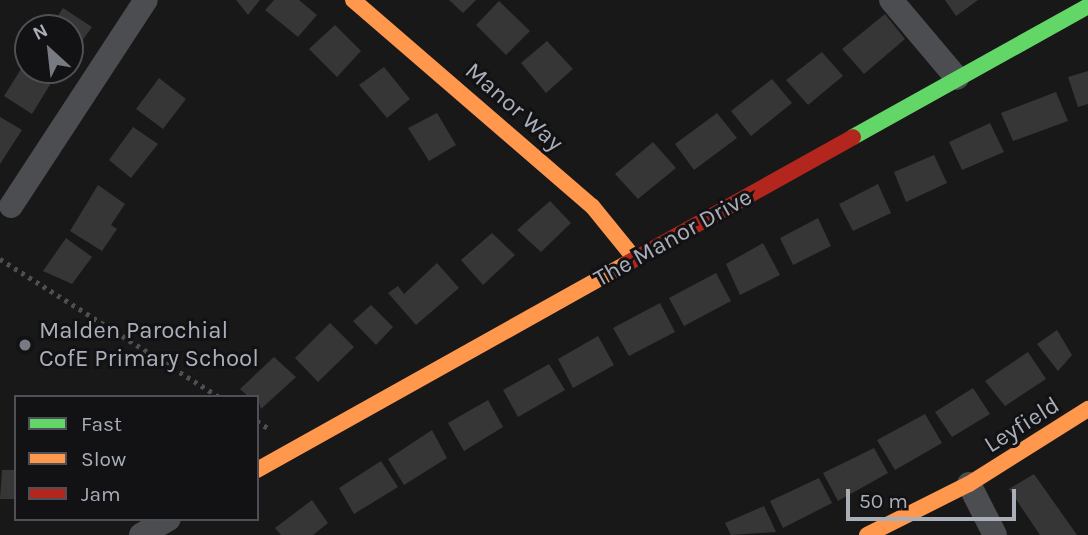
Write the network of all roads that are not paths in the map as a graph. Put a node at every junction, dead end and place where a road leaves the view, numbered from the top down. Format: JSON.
{"nodes":[{"id":1,"x":146,"y":0,"type":"edge"},
{"id":2,"x":352,"y":0,"type":"edge"},
{"id":3,"x":891,"y":0,"type":"edge"},
{"id":4,"x":1088,"y":6,"type":"edge"},
{"id":5,"x":957,"y":78,"type":"junction"},
{"id":6,"x":11,"y":206,"type":"dead end"},
{"id":7,"x":635,"y":259,"type":"junction"},
{"id":8,"x":1088,"y":409,"type":"edge"},
{"id":9,"x":259,"y":469,"type":"edge"},
{"id":10,"x":969,"y":484,"type":"junction"},
{"id":11,"x":166,"y":521,"type":"edge"},
{"id":12,"x":141,"y":535,"type":"edge"},
{"id":13,"x":867,"y":535,"type":"edge"},
{"id":14,"x":995,"y":535,"type":"edge"}],
"edges":[{"from":1,"to":6,"type":"street"},
{"from":2,"to":7,"type":"street","name":"Manor Way"},
{"from":3,"to":5,"type":"street"},
{"from":4,"to":5,"type":"street","name":"The Manor Drive"},
{"from":5,"to":7,"type":"street","name":"The Manor Drive"},
{"from":7,"to":9,"type":"street","name":"The Manor Drive"},
{"from":8,"to":10,"type":"street","name":"Leyfield"},
{"from":10,"to":13,"type":"street","name":"Leyfield"},
{"from":10,"to":14,"type":"street"},
{"from":11,"to":12,"type":"street"}]}
